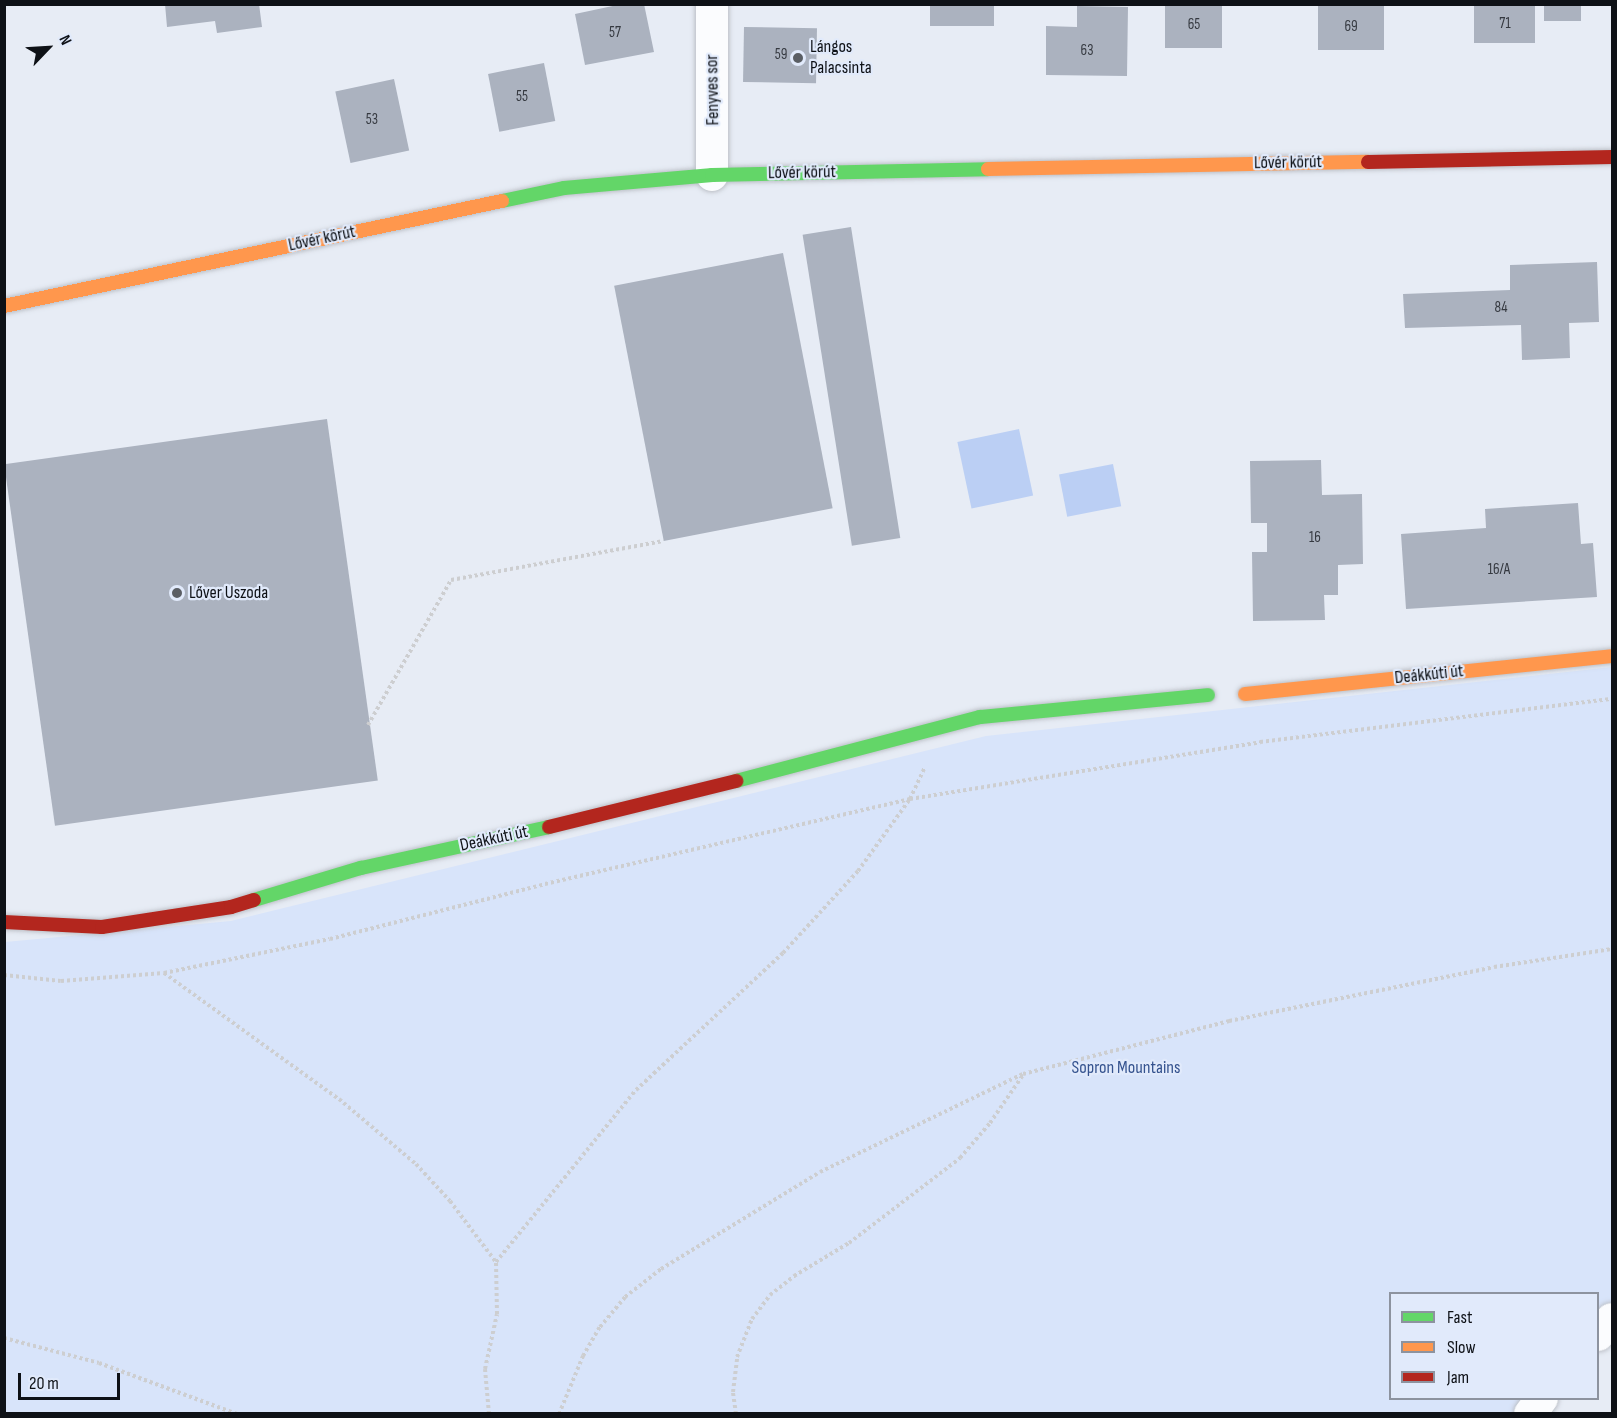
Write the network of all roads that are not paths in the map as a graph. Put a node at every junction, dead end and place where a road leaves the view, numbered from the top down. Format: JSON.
{"nodes":[{"id":1,"x":712,"y":4,"type":"edge"},
{"id":2,"x":1612,"y":157,"type":"edge"},
{"id":3,"x":712,"y":175,"type":"junction"},
{"id":4,"x":4,"y":306,"type":"edge"},
{"id":5,"x":1612,"y":656,"type":"edge"},
{"id":6,"x":1245,"y":694,"type":"dead end"},
{"id":7,"x":1208,"y":695,"type":"dead end"},
{"id":8,"x":4,"y":922,"type":"edge"},
{"id":9,"x":1612,"y":1319,"type":"edge"},
{"id":10,"x":1599,"y":1334,"type":"edge"},
{"id":11,"x":1540,"y":1400,"type":"edge"},
{"id":12,"x":1530,"y":1413,"type":"edge"}],
"edges":[{"from":1,"to":3,"type":"street","name":"Fenyves sor"},
{"from":2,"to":3,"type":"street","name":"Lővér körút"},
{"from":3,"to":4,"type":"street","name":"Lővér körút"},
{"from":5,"to":6,"type":"street","name":"Deákkúti út"},
{"from":7,"to":8,"type":"street","name":"Deákkúti út"},
{"from":9,"to":10,"type":"street"},
{"from":11,"to":12,"type":"street"}]}
